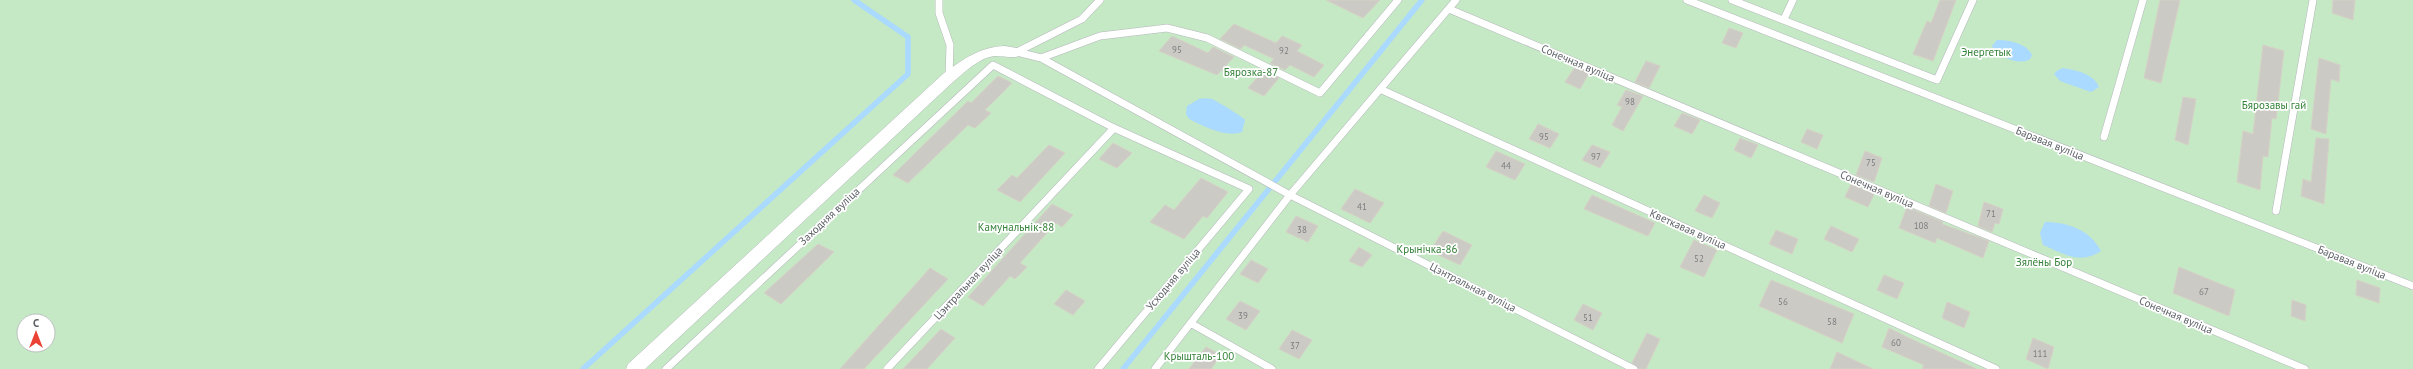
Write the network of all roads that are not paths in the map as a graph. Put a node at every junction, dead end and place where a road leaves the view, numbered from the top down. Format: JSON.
{"nodes":[{"id":1,"x":939,"y":0,"type":"edge"},
{"id":2,"x":1100,"y":0,"type":"edge"},
{"id":3,"x":1456,"y":0,"type":"edge"},
{"id":4,"x":1687,"y":0,"type":"edge"},
{"id":5,"x":1732,"y":0,"type":"edge"},
{"id":6,"x":1793,"y":0,"type":"edge"},
{"id":7,"x":1973,"y":0,"type":"edge"},
{"id":8,"x":2143,"y":0,"type":"edge"},
{"id":9,"x":2313,"y":0,"type":"edge"},
{"id":10,"x":1395,"y":1,"type":"edge"},
{"id":11,"x":1450,"y":9,"type":"junction"},
{"id":12,"x":1784,"y":19,"type":"junction"},
{"id":13,"x":1018,"y":52,"type":"junction"},
{"id":14,"x":1041,"y":58,"type":"junction"},
{"id":15,"x":949,"y":77,"type":"junction"},
{"id":16,"x":1380,"y":88,"type":"junction"},
{"id":17,"x":1114,"y":128,"type":"junction"},
{"id":18,"x":2104,"y":137,"type":"dead end"},
{"id":19,"x":1290,"y":195,"type":"junction"},
{"id":20,"x":2276,"y":211,"type":"dead end"},
{"id":21,"x":2413,"y":286,"type":"edge"},
{"id":22,"x":1192,"y":324,"type":"junction"},
{"id":23,"x":634,"y":369,"type":"edge"},
{"id":24,"x":666,"y":369,"type":"edge"},
{"id":25,"x":887,"y":369,"type":"edge"},
{"id":26,"x":1098,"y":369,"type":"edge"},
{"id":27,"x":1155,"y":369,"type":"edge"},
{"id":28,"x":1272,"y":369,"type":"edge"},
{"id":29,"x":1634,"y":369,"type":"edge"},
{"id":30,"x":1996,"y":369,"type":"edge"},
{"id":31,"x":2304,"y":369,"type":"edge"}],
"edges":[{"from":1,"to":15,"type":"lane"},
{"from":2,"to":13,"type":"lane"},
{"from":3,"to":11,"type":"lane"},
{"from":4,"to":21,"type":"lane","name":"Баравая вуліца"},
{"from":5,"to":12,"type":"lane"},
{"from":6,"to":12,"type":"lane"},
{"from":7,"to":12,"type":"lane"},
{"from":8,"to":18,"type":"lane"},
{"from":9,"to":20,"type":"lane"},
{"from":10,"to":14,"type":"lane"},
{"from":11,"to":16,"type":"lane"},
{"from":11,"to":31,"type":"lane","name":"Сонечная вуліца"},
{"from":13,"to":14,"type":"lane","name":"Цэнтральная вуліца"},
{"from":13,"to":15,"type":"street"},
{"from":14,"to":19,"type":"lane","name":"Цэнтральная вуліца"},
{"from":15,"to":23,"type":"street"},
{"from":16,"to":19,"type":"lane"},
{"from":16,"to":30,"type":"lane","name":"Кветкавая вуліца"},
{"from":17,"to":24,"type":"lane","name":"Заходняя вуліца"},
{"from":17,"to":25,"type":"lane","name":"Цэнтральная вуліца"},
{"from":17,"to":26,"type":"lane","name":"Усходняя вуліца"},
{"from":19,"to":22,"type":"lane"},
{"from":19,"to":29,"type":"lane","name":"Цэнтральная вуліца"},
{"from":22,"to":27,"type":"lane"},
{"from":22,"to":28,"type":"lane"}]}
